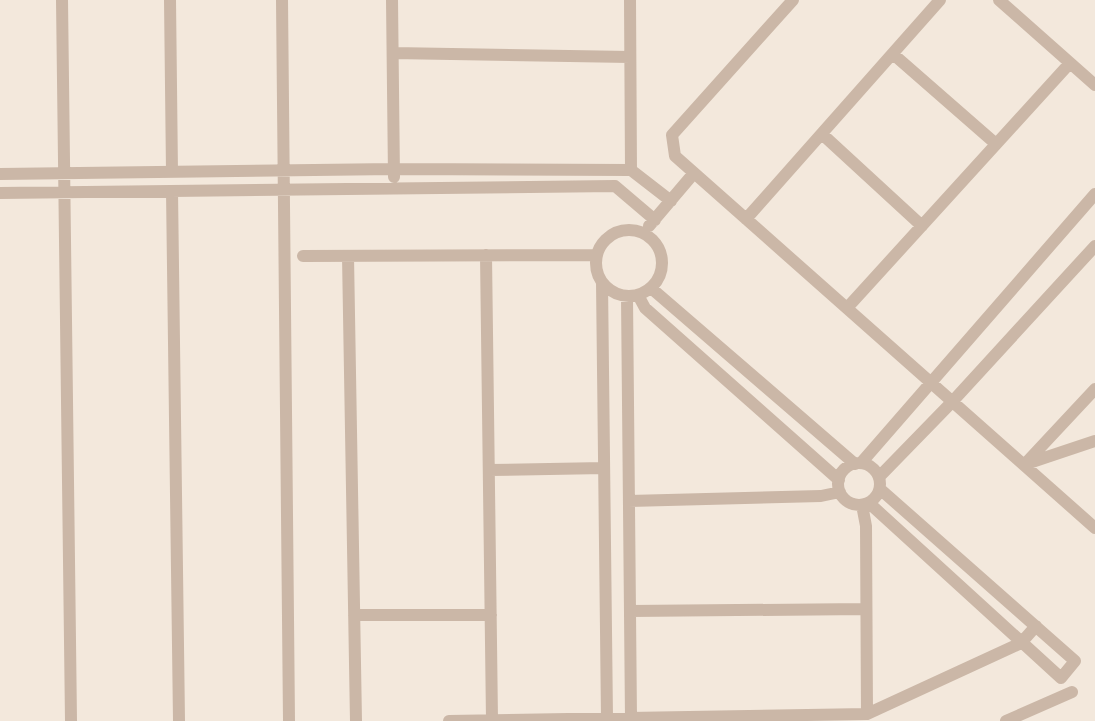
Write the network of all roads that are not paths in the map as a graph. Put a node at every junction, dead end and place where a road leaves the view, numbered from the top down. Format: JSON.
{"nodes":[{"id":1,"x":62,"y":0,"type":"edge"},
{"id":2,"x":170,"y":0,"type":"edge"},
{"id":3,"x":282,"y":0,"type":"edge"},
{"id":4,"x":392,"y":0,"type":"edge"},
{"id":5,"x":630,"y":0,"type":"edge"},
{"id":6,"x":793,"y":0,"type":"edge"},
{"id":7,"x":940,"y":0,"type":"edge"},
{"id":8,"x":999,"y":0,"type":"edge"},
{"id":9,"x":393,"y":53,"type":"junction"},
{"id":10,"x":893,"y":54,"type":"junction"},
{"id":11,"x":630,"y":57,"type":"junction"},
{"id":12,"x":1070,"y":63,"type":"junction"},
{"id":13,"x":1095,"y":85,"type":"edge"},
{"id":14,"x":822,"y":134,"type":"junction"},
{"id":15,"x":996,"y":144,"type":"junction"},
{"id":16,"x":394,"y":169,"type":"junction"},
{"id":17,"x":284,"y":170,"type":"junction"},
{"id":18,"x":631,"y":170,"type":"junction"},
{"id":19,"x":172,"y":172,"type":"junction"},
{"id":20,"x":64,"y":173,"type":"junction"},
{"id":21,"x":694,"y":173,"type":"junction"},
{"id":22,"x":0,"y":174,"type":"edge"},
{"id":23,"x":395,"y":189,"type":"junction"},
{"id":24,"x":284,"y":190,"type":"junction"},
{"id":25,"x":172,"y":191,"type":"junction"},
{"id":26,"x":64,"y":192,"type":"junction"},
{"id":27,"x":0,"y":193,"type":"edge"},
{"id":28,"x":1095,"y":194,"type":"edge"},
{"id":29,"x":671,"y":201,"type":"junction"},
{"id":30,"x":746,"y":219,"type":"junction"},
{"id":31,"x":655,"y":220,"type":"junction"},
{"id":32,"x":922,"y":226,"type":"junction"},
{"id":33,"x":643,"y":233,"type":"junction"},
{"id":34,"x":1095,"y":246,"type":"edge"},
{"id":35,"x":486,"y":255,"type":"junction"},
{"id":36,"x":597,"y":255,"type":"junction"},
{"id":37,"x":303,"y":256,"type":"dead end"},
{"id":38,"x":348,"y":256,"type":"junction"},
{"id":39,"x":602,"y":282,"type":"junction"},
{"id":40,"x":651,"y":288,"type":"junction"},
{"id":41,"x":632,"y":296,"type":"junction"},
{"id":42,"x":847,"y":308,"type":"junction"},
{"id":43,"x":931,"y":384,"type":"junction"},
{"id":44,"x":1095,"y":389,"type":"edge"},
{"id":45,"x":952,"y":402,"type":"junction"},
{"id":46,"x":1095,"y":441,"type":"edge"},
{"id":47,"x":858,"y":464,"type":"junction"},
{"id":48,"x":1024,"y":465,"type":"junction"},
{"id":49,"x":604,"y":468,"type":"junction"},
{"id":50,"x":488,"y":470,"type":"junction"},
{"id":51,"x":879,"y":483,"type":"junction"},
{"id":52,"x":839,"y":486,"type":"junction"},
{"id":53,"x":629,"y":501,"type":"junction"},
{"id":54,"x":866,"y":504,"type":"junction"},
{"id":55,"x":1095,"y":528,"type":"edge"},
{"id":56,"x":866,"y":610,"type":"junction"},
{"id":57,"x":630,"y":611,"type":"junction"},
{"id":58,"x":354,"y":615,"type":"junction"},
{"id":59,"x":491,"y":615,"type":"junction"},
{"id":60,"x":1036,"y":626,"type":"junction"},
{"id":61,"x":1021,"y":643,"type":"junction"},
{"id":62,"x":1072,"y":692,"type":"dead end"},
{"id":63,"x":867,"y":714,"type":"junction"},
{"id":64,"x":607,"y":718,"type":"junction"},
{"id":65,"x":631,"y":718,"type":"junction"},
{"id":66,"x":492,"y":720,"type":"edge"},
{"id":67,"x":71,"y":721,"type":"edge"},
{"id":68,"x":179,"y":721,"type":"edge"},
{"id":69,"x":289,"y":721,"type":"edge"},
{"id":70,"x":356,"y":721,"type":"edge"},
{"id":71,"x":449,"y":721,"type":"edge"},
{"id":72,"x":1006,"y":721,"type":"edge"}],
"edges":[{"from":1,"to":20,"type":"street"},
{"from":2,"to":19,"type":"street"},
{"from":3,"to":17,"type":"street"},
{"from":4,"to":9,"type":"street"},
{"from":5,"to":11,"type":"street"},
{"from":6,"to":21,"type":"street"},
{"from":7,"to":10,"type":"street"},
{"from":8,"to":12,"type":"street"},
{"from":9,"to":11,"type":"street"},
{"from":9,"to":16,"type":"street"},
{"from":10,"to":14,"type":"street"},
{"from":10,"to":15,"type":"street"},
{"from":11,"to":18,"type":"street"},
{"from":12,"to":13,"type":"street"},
{"from":12,"to":15,"type":"street"},
{"from":14,"to":30,"type":"street"},
{"from":14,"to":32,"type":"street"},
{"from":15,"to":32,"type":"street"},
{"from":16,"to":17,"type":"street"},
{"from":16,"to":18,"type":"street"},
{"from":16,"to":23,"type":"street"},
{"from":17,"to":19,"type":"street"},
{"from":17,"to":24,"type":"street"},
{"from":18,"to":29,"type":"street"},
{"from":19,"to":20,"type":"street"},
{"from":20,"to":22,"type":"street"},
{"from":20,"to":26,"type":"street"},
{"from":21,"to":29,"type":"street"},
{"from":21,"to":30,"type":"street"},
{"from":23,"to":24,"type":"street"},
{"from":23,"to":31,"type":"street"},
{"from":24,"to":25,"type":"street"},
{"from":24,"to":69,"type":"street"},
{"from":25,"to":26,"type":"street"},
{"from":25,"to":68,"type":"street"},
{"from":26,"to":27,"type":"street"},
{"from":26,"to":67,"type":"street"},
{"from":28,"to":43,"type":"street"},
{"from":29,"to":31,"type":"street"},
{"from":30,"to":42,"type":"street"},
{"from":31,"to":33,"type":"street"},
{"from":32,"to":42,"type":"street"},
{"from":33,"to":36,"type":"street"},
{"from":33,"to":40,"type":"street"},
{"from":34,"to":45,"type":"street"},
{"from":35,"to":36,"type":"street"},
{"from":35,"to":38,"type":"street"},
{"from":35,"to":50,"type":"street"},
{"from":36,"to":39,"type":"street"},
{"from":37,"to":38,"type":"street"},
{"from":38,"to":58,"type":"street"},
{"from":39,"to":41,"type":"street"},
{"from":39,"to":49,"type":"street"},
{"from":40,"to":41,"type":"street"},
{"from":40,"to":47,"type":"street"},
{"from":41,"to":52,"type":"street"},
{"from":41,"to":53,"type":"street"},
{"from":42,"to":43,"type":"street"},
{"from":43,"to":45,"type":"street"},
{"from":43,"to":47,"type":"street"},
{"from":44,"to":48,"type":"street"},
{"from":45,"to":48,"type":"street"},
{"from":45,"to":51,"type":"street"},
{"from":46,"to":48,"type":"street"},
{"from":47,"to":51,"type":"street"},
{"from":47,"to":52,"type":"street"},
{"from":48,"to":55,"type":"street"},
{"from":49,"to":50,"type":"street"},
{"from":49,"to":64,"type":"street"},
{"from":50,"to":59,"type":"street"},
{"from":51,"to":54,"type":"street"},
{"from":51,"to":60,"type":"street"},
{"from":52,"to":53,"type":"street"},
{"from":52,"to":54,"type":"street"},
{"from":53,"to":57,"type":"street"},
{"from":54,"to":56,"type":"street"},
{"from":54,"to":61,"type":"street"},
{"from":56,"to":57,"type":"street"},
{"from":56,"to":63,"type":"street"},
{"from":57,"to":65,"type":"street"},
{"from":58,"to":59,"type":"street"},
{"from":58,"to":70,"type":"street"},
{"from":59,"to":66,"type":"street"},
{"from":60,"to":61,"type":"street"},
{"from":60,"to":61,"type":"street"},
{"from":61,"to":63,"type":"street"},
{"from":62,"to":72,"type":"street"},
{"from":63,"to":65,"type":"street"},
{"from":64,"to":65,"type":"street"},
{"from":64,"to":66,"type":"street"},
{"from":66,"to":71,"type":"street"}]}
